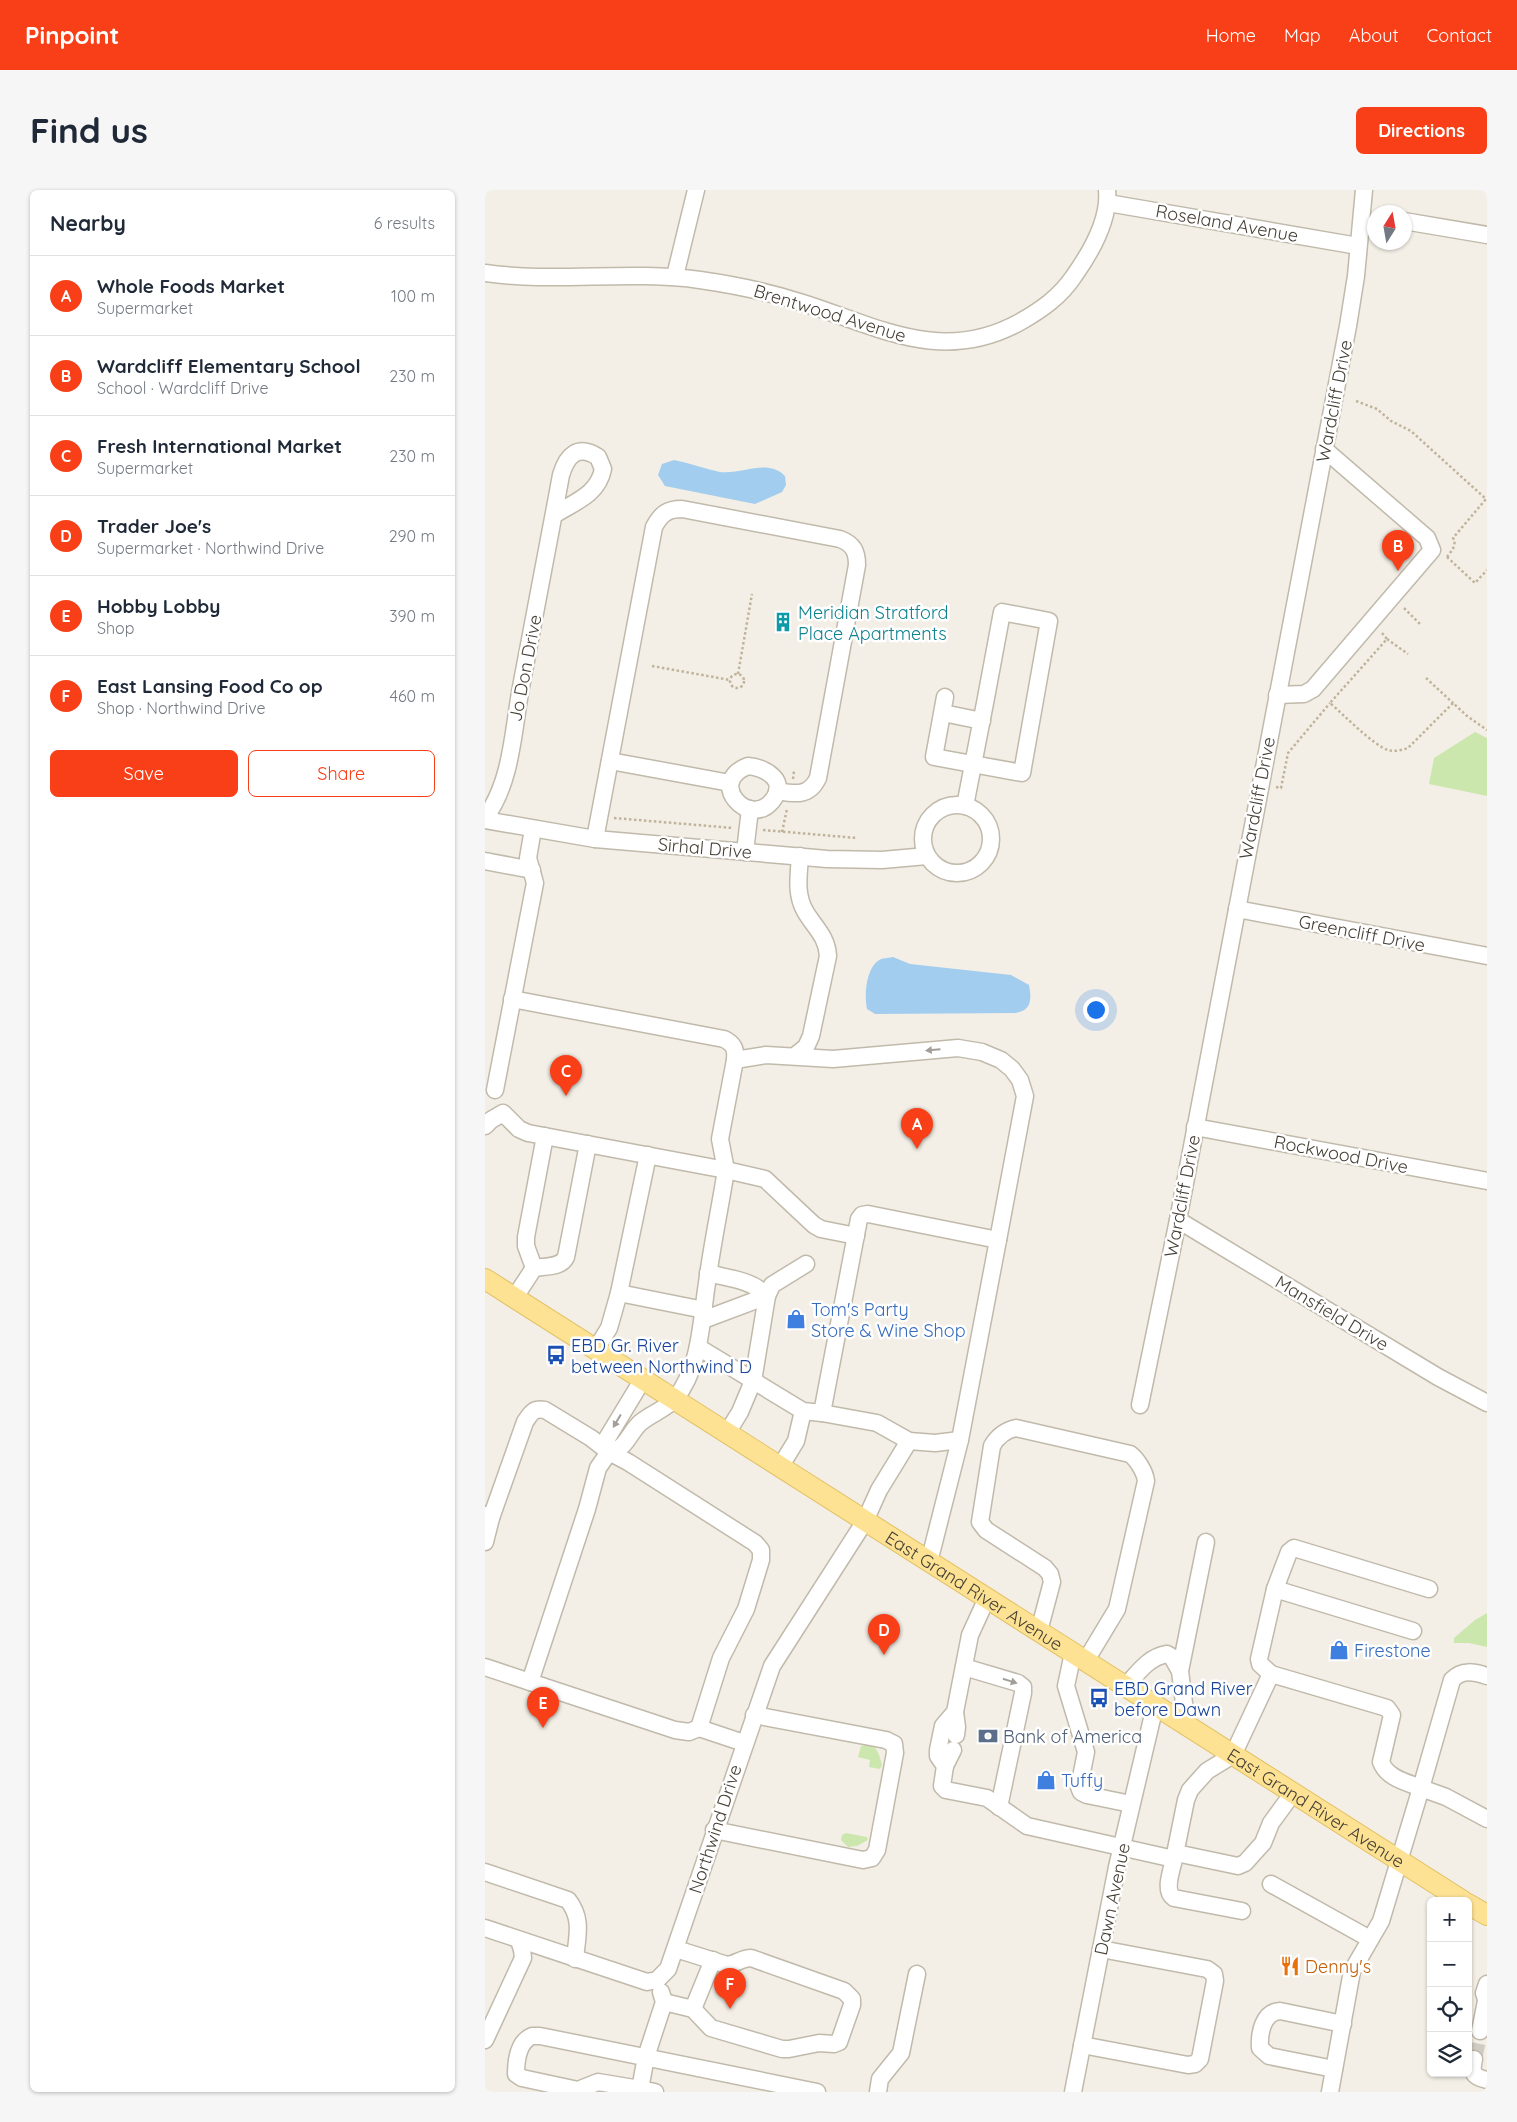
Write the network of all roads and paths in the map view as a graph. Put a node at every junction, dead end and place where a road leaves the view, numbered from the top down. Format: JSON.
{"nodes":[{"id":1,"x":696,"y":190,"type":"edge"},
{"id":2,"x":1364,"y":190,"type":"edge"},
{"id":3,"x":1108,"y":197,"type":"edge"},
{"id":4,"x":1367,"y":214,"type":"edge"},
{"id":5,"x":1412,"y":222,"type":"edge"},
{"id":6,"x":1487,"y":235,"type":"edge"},
{"id":7,"x":1358,"y":246,"type":"junction"},
{"id":8,"x":485,"y":273,"type":"edge"},
{"id":9,"x":675,"y":276,"type":"junction"},
{"id":10,"x":1356,"y":402,"type":"dead end"},
{"id":11,"x":1324,"y":449,"type":"junction"},
{"id":12,"x":554,"y":515,"type":"dead end"},
{"id":13,"x":1487,"y":570,"type":"edge"},
{"id":14,"x":752,"y":594,"type":"dead end"},
{"id":15,"x":1410,"y":601,"type":"dead end"},
{"id":16,"x":1404,"y":608,"type":"junction"},
{"id":17,"x":1398,"y":614,"type":"dead end"},
{"id":18,"x":1420,"y":624,"type":"dead end"},
{"id":19,"x":1387,"y":628,"type":"dead end"},
{"id":20,"x":1387,"y":639,"type":"junction"},
{"id":21,"x":1408,"y":654,"type":"dead end"},
{"id":22,"x":652,"y":666,"type":"dead end"},
{"id":23,"x":738,"y":674,"type":"junction"},
{"id":24,"x":1427,"y":678,"type":"dead end"},
{"id":25,"x":729,"y":680,"type":"junction"},
{"id":26,"x":1277,"y":695,"type":"junction"},
{"id":27,"x":1453,"y":702,"type":"junction"},
{"id":28,"x":1330,"y":703,"type":"junction"},
{"id":29,"x":982,"y":721,"type":"junction"},
{"id":30,"x":1487,"y":730,"type":"edge"},
{"id":31,"x":610,"y":761,"type":"junction"},
{"id":32,"x":973,"y":764,"type":"junction"},
{"id":33,"x":730,"y":783,"type":"junction"},
{"id":34,"x":1260,"y":785,"type":"junction"},
{"id":35,"x":777,"y":791,"type":"junction"},
{"id":36,"x":965,"y":806,"type":"junction"},
{"id":37,"x":750,"y":809,"type":"junction"},
{"id":38,"x":599,"y":817,"type":"junction"},
{"id":39,"x":485,"y":819,"type":"edge"},
{"id":40,"x":533,"y":829,"type":"junction"},
{"id":41,"x":747,"y":829,"type":"junction"},
{"id":42,"x":857,"y":838,"type":"dead end"},
{"id":43,"x":595,"y":839,"type":"junction"},
{"id":44,"x":745,"y":852,"type":"junction"},
{"id":45,"x":800,"y":856,"type":"junction"},
{"id":46,"x":927,"y":856,"type":"junction"},
{"id":47,"x":485,"y":861,"type":"edge"},
{"id":48,"x":532,"y":870,"type":"junction"},
{"id":49,"x":1237,"y":909,"type":"junction"},
{"id":50,"x":1487,"y":956,"type":"edge"},
{"id":51,"x":512,"y":999,"type":"junction"},
{"id":52,"x":796,"y":1055,"type":"junction"},
{"id":53,"x":735,"y":1060,"type":"junction"},
{"id":54,"x":490,"y":1086,"type":"edge"},
{"id":55,"x":503,"y":1113,"type":"junction"},
{"id":56,"x":485,"y":1126,"type":"edge"},
{"id":57,"x":1195,"y":1127,"type":"junction"},
{"id":58,"x":545,"y":1136,"type":"junction"},
{"id":59,"x":588,"y":1144,"type":"junction"},
{"id":60,"x":648,"y":1155,"type":"junction"},
{"id":61,"x":726,"y":1170,"type":"junction"},
{"id":62,"x":1487,"y":1181,"type":"edge"},
{"id":63,"x":1177,"y":1220,"type":"junction"},
{"id":64,"x":856,"y":1236,"type":"junction"},
{"id":65,"x":998,"y":1240,"type":"junction"},
{"id":66,"x":806,"y":1264,"type":"dead end"},
{"id":67,"x":534,"y":1268,"type":"junction"},
{"id":68,"x":708,"y":1273,"type":"junction"},
{"id":69,"x":485,"y":1280,"type":"edge"},
{"id":70,"x":619,"y":1293,"type":"junction"},
{"id":71,"x":767,"y":1296,"type":"junction"},
{"id":72,"x":515,"y":1297,"type":"junction"},
{"id":73,"x":703,"y":1315,"type":"junction"},
{"id":74,"x":698,"y":1347,"type":"junction"},
{"id":75,"x":595,"y":1349,"type":"junction"},
{"id":76,"x":643,"y":1379,"type":"junction"},
{"id":77,"x":753,"y":1380,"type":"junction"},
{"id":78,"x":674,"y":1400,"type":"junction"},
{"id":79,"x":1487,"y":1403,"type":"edge"},
{"id":80,"x":1140,"y":1405,"type":"dead end"},
{"id":81,"x":803,"y":1410,"type":"junction"},
{"id":82,"x":822,"y":1413,"type":"junction"},
{"id":83,"x":727,"y":1434,"type":"junction"},
{"id":84,"x":960,"y":1440,"type":"junction"},
{"id":85,"x":909,"y":1441,"type":"junction"},
{"id":86,"x":609,"y":1452,"type":"junction"},
{"id":87,"x":780,"y":1468,"type":"junction"},
{"id":88,"x":488,"y":1517,"type":"edge"},
{"id":89,"x":865,"y":1521,"type":"junction"},
{"id":90,"x":485,"y":1542,"type":"edge"},
{"id":91,"x":1206,"y":1542,"type":"dead end"},
{"id":92,"x":929,"y":1562,"type":"junction"},
{"id":93,"x":1275,"y":1589,"type":"junction"},
{"id":94,"x":1429,"y":1589,"type":"dead end"},
{"id":95,"x":987,"y":1598,"type":"junction"},
{"id":96,"x":1039,"y":1631,"type":"junction"},
{"id":97,"x":1413,"y":1631,"type":"dead end"},
{"id":98,"x":1079,"y":1657,"type":"junction"},
{"id":99,"x":963,"y":1666,"type":"junction"},
{"id":100,"x":485,"y":1667,"type":"edge"},
{"id":101,"x":1180,"y":1671,"type":"junction"},
{"id":102,"x":1271,"y":1674,"type":"junction"},
{"id":103,"x":1487,"y":1676,"type":"edge"},
{"id":104,"x":530,"y":1682,"type":"junction"},
{"id":105,"x":1125,"y":1687,"type":"junction"},
{"id":106,"x":1155,"y":1706,"type":"junction"},
{"id":107,"x":955,"y":1712,"type":"junction"},
{"id":108,"x":755,"y":1715,"type":"junction"},
{"id":109,"x":1187,"y":1727,"type":"junction"},
{"id":110,"x":699,"y":1728,"type":"junction"},
{"id":111,"x":744,"y":1743,"type":"junction"},
{"id":112,"x":1233,"y":1756,"type":"junction"},
{"id":113,"x":945,"y":1766,"type":"junction"},
{"id":114,"x":1421,"y":1788,"type":"junction"},
{"id":115,"x":1293,"y":1794,"type":"junction"},
{"id":116,"x":1131,"y":1804,"type":"junction"},
{"id":117,"x":999,"y":1807,"type":"junction"},
{"id":118,"x":1487,"y":1819,"type":"edge"},
{"id":119,"x":714,"y":1830,"type":"junction"},
{"id":120,"x":1122,"y":1846,"type":"junction"},
{"id":121,"x":1175,"y":1856,"type":"junction"},
{"id":122,"x":1399,"y":1861,"type":"junction"},
{"id":123,"x":485,"y":1872,"type":"edge"},
{"id":124,"x":1271,"y":1884,"type":"dead end"},
{"id":125,"x":1457,"y":1897,"type":"edge"},
{"id":126,"x":1472,"y":1906,"type":"edge"},
{"id":127,"x":1241,"y":1911,"type":"dead end"},
{"id":128,"x":1487,"y":1915,"type":"edge"},
{"id":129,"x":485,"y":1928,"type":"edge"},
{"id":130,"x":1370,"y":1939,"type":"junction"},
{"id":131,"x":519,"y":1940,"type":"junction"},
{"id":132,"x":676,"y":1949,"type":"junction"},
{"id":133,"x":1101,"y":1949,"type":"junction"},
{"id":134,"x":575,"y":1959,"type":"junction"},
{"id":135,"x":713,"y":1960,"type":"junction"},
{"id":136,"x":917,"y":1974,"type":"dead end"},
{"id":137,"x":657,"y":1980,"type":"junction"},
{"id":138,"x":1487,"y":1984,"type":"edge"},
{"id":139,"x":1487,"y":2001,"type":"edge"},
{"id":140,"x":664,"y":2002,"type":"junction"},
{"id":141,"x":693,"y":2009,"type":"junction"},
{"id":142,"x":1343,"y":2024,"type":"junction"},
{"id":143,"x":1481,"y":2030,"type":"tunnel mouth"},
{"id":144,"x":485,"y":2040,"type":"edge"},
{"id":145,"x":1082,"y":2045,"type":"junction"},
{"id":146,"x":646,"y":2057,"type":"junction"},
{"id":147,"x":1474,"y":2059,"type":"tunnel mouth"},
{"id":148,"x":1334,"y":2069,"type":"junction"},
{"id":149,"x":1487,"y":2080,"type":"edge"},
{"id":150,"x":647,"y":2090,"type":"edge"},
{"id":151,"x":817,"y":2092,"type":"edge"},
{"id":152,"x":878,"y":2092,"type":"edge"},
{"id":153,"x":1073,"y":2092,"type":"edge"},
{"id":154,"x":1330,"y":2092,"type":"edge"}],
"edges":[{"from":1,"to":9,"type":"street"},
{"from":2,"to":4,"type":"street","name":"Wardcliff Drive"},
{"from":3,"to":7,"type":"street","name":"Roseland Avenue"},
{"from":3,"to":9,"type":"street","name":"Brentwood Avenue"},
{"from":4,"to":7,"type":"street","name":"Wardcliff Drive"},
{"from":5,"to":6,"type":"street"},
{"from":7,"to":11,"type":"street","name":"Wardcliff Drive"},
{"from":8,"to":9,"type":"street","name":"Brentwood Avenue"},
{"from":10,"to":13,"type":"path"},
{"from":11,"to":26,"type":"street","name":"Wardcliff Drive"},
{"from":11,"to":26,"type":"street"},
{"from":12,"to":39,"type":"street","name":"Jo Don Drive"},
{"from":14,"to":23,"type":"path"},
{"from":15,"to":16,"type":"path"},
{"from":16,"to":17,"type":"path"},
{"from":16,"to":18,"type":"path"},
{"from":19,"to":20,"type":"path"},
{"from":20,"to":21,"type":"path"},
{"from":20,"to":28,"type":"path"},
{"from":22,"to":25,"type":"path"},
{"from":23,"to":25,"type":"path"},
{"from":23,"to":25,"type":"path"},
{"from":24,"to":27,"type":"path"},
{"from":26,"to":34,"type":"street","name":"Wardcliff Drive"},
{"from":27,"to":28,"type":"path"},
{"from":27,"to":30,"type":"path"},
{"from":28,"to":34,"type":"path"},
{"from":29,"to":32,"type":"street"},
{"from":29,"to":32,"type":"street"},
{"from":29,"to":32,"type":"street"},
{"from":31,"to":33,"type":"street"},
{"from":31,"to":35,"type":"street"},
{"from":31,"to":38,"type":"street"},
{"from":32,"to":36,"type":"street"},
{"from":33,"to":35,"type":"street"},
{"from":33,"to":37,"type":"street"},
{"from":34,"to":49,"type":"street","name":"Wardcliff Drive"},
{"from":35,"to":37,"type":"street"},
{"from":36,"to":46,"type":"street"},
{"from":36,"to":46,"type":"street"},
{"from":37,"to":41,"type":"street"},
{"from":38,"to":41,"type":"path"},
{"from":38,"to":43,"type":"street"},
{"from":39,"to":40,"type":"street","name":"Sirhal Drive"},
{"from":40,"to":43,"type":"street","name":"Sirhal Drive"},
{"from":40,"to":48,"type":"street"},
{"from":41,"to":42,"type":"path"},
{"from":41,"to":44,"type":"street"},
{"from":43,"to":44,"type":"street","name":"Sirhal Drive"},
{"from":44,"to":45,"type":"street","name":"Sirhal Drive"},
{"from":45,"to":46,"type":"street","name":"Sirhal Drive"},
{"from":45,"to":52,"type":"street"},
{"from":47,"to":48,"type":"street"},
{"from":48,"to":51,"type":"street"},
{"from":49,"to":50,"type":"street","name":"Greencliff Drive"},
{"from":49,"to":57,"type":"street","name":"Wardcliff Drive"},
{"from":51,"to":53,"type":"street"},
{"from":51,"to":54,"type":"street"},
{"from":52,"to":53,"type":"street"},
{"from":65,"to":52,"type":"street","one_way":true},
{"from":53,"to":61,"type":"street"},
{"from":54,"to":55,"type":"street"},
{"from":55,"to":56,"type":"street"},
{"from":55,"to":58,"type":"street"},
{"from":57,"to":62,"type":"street","name":"Rockwood Drive"},
{"from":57,"to":63,"type":"street","name":"Wardcliff Drive"},
{"from":58,"to":59,"type":"street"},
{"from":58,"to":67,"type":"street"},
{"from":59,"to":60,"type":"street"},
{"from":59,"to":67,"type":"street"},
{"from":60,"to":61,"type":"street"},
{"from":60,"to":70,"type":"street"},
{"from":61,"to":64,"type":"street"},
{"from":61,"to":68,"type":"street"},
{"from":63,"to":79,"type":"street","name":"Mansfield Drive"},
{"from":63,"to":80,"type":"street","name":"Wardcliff Drive"},
{"from":64,"to":65,"type":"street"},
{"from":64,"to":82,"type":"street"},
{"from":65,"to":84,"type":"street"},
{"from":66,"to":71,"type":"street"},
{"from":67,"to":72,"type":"street"},
{"from":68,"to":71,"type":"street"},
{"from":68,"to":73,"type":"street"},
{"from":69,"to":72,"type":"main road","name":"East Grand River Avenue"},
{"from":70,"to":73,"type":"street"},
{"from":70,"to":75,"type":"street"},
{"from":71,"to":73,"type":"street"},
{"from":71,"to":77,"type":"street"},
{"from":72,"to":75,"type":"main road","name":"East Grand River Avenue"},
{"from":73,"to":74,"type":"street"},
{"from":74,"to":77,"type":"street"},
{"from":74,"to":78,"type":"street"},
{"from":75,"to":76,"type":"main road","name":"East Grand River Avenue"},
{"from":76,"to":78,"type":"main road","name":"East Grand River Avenue"},
{"from":76,"to":86,"type":"street","one_way":true},
{"from":77,"to":81,"type":"street"},
{"from":77,"to":83,"type":"street"},
{"from":78,"to":83,"type":"main road","name":"East Grand River Avenue"},
{"from":78,"to":86,"type":"street"},
{"from":81,"to":82,"type":"street"},
{"from":81,"to":87,"type":"street"},
{"from":82,"to":85,"type":"street"},
{"from":83,"to":87,"type":"main road","name":"East Grand River Avenue"},
{"from":84,"to":85,"type":"street"},
{"from":84,"to":92,"type":"street"},
{"from":85,"to":89,"type":"street","name":"Northwind Drive"},
{"from":86,"to":88,"type":"street"},
{"from":86,"to":104,"type":"street"},
{"from":86,"to":110,"type":"street"},
{"from":87,"to":89,"type":"main road","name":"East Grand River Avenue"},
{"from":88,"to":90,"type":"street"},
{"from":89,"to":92,"type":"main road","name":"East Grand River Avenue"},
{"from":89,"to":108,"type":"street","name":"Northwind Drive"},
{"from":91,"to":101,"type":"street"},
{"from":92,"to":95,"type":"main road","name":"East Grand River Avenue"},
{"from":93,"to":94,"type":"street"},
{"from":93,"to":97,"type":"street"},
{"from":93,"to":102,"type":"street"},
{"from":95,"to":96,"type":"main road","name":"East Grand River Avenue"},
{"from":95,"to":99,"type":"street"},
{"from":96,"to":98,"type":"main road","name":"East Grand River Avenue"},
{"from":96,"to":98,"type":"street"},
{"from":98,"to":105,"type":"main road","name":"East Grand River Avenue"},
{"from":98,"to":116,"type":"street"},
{"from":99,"to":107,"type":"street"},
{"from":99,"to":117,"type":"street","one_way":true},
{"from":100,"to":104,"type":"street"},
{"from":101,"to":105,"type":"street"},
{"from":101,"to":109,"type":"street"},
{"from":102,"to":112,"type":"street"},
{"from":102,"to":114,"type":"street"},
{"from":103,"to":114,"type":"street"},
{"from":104,"to":110,"type":"street"},
{"from":105,"to":106,"type":"main road","name":"East Grand River Avenue"},
{"from":106,"to":109,"type":"main road","name":"East Grand River Avenue"},
{"from":106,"to":116,"type":"street","name":"Dawn Avenue"},
{"from":107,"to":113,"type":"street"},
{"from":107,"to":113,"type":"street"},
{"from":108,"to":111,"type":"street","name":"Northwind Drive"},
{"from":108,"to":119,"type":"street"},
{"from":109,"to":112,"type":"main road","name":"East Grand River Avenue"},
{"from":110,"to":111,"type":"street"},
{"from":111,"to":119,"type":"street","name":"Northwind Drive"},
{"from":112,"to":115,"type":"main road","name":"East Grand River Avenue"},
{"from":112,"to":121,"type":"street"},
{"from":113,"to":117,"type":"street"},
{"from":114,"to":118,"type":"street"},
{"from":114,"to":122,"type":"street"},
{"from":115,"to":121,"type":"street"},
{"from":115,"to":122,"type":"main road","name":"East Grand River Avenue"},
{"from":116,"to":120,"type":"street","name":"Dawn Avenue"},
{"from":117,"to":120,"type":"street"},
{"from":119,"to":132,"type":"street","name":"Northwind Drive"},
{"from":120,"to":121,"type":"street"},
{"from":120,"to":133,"type":"street","name":"Dawn Avenue"},
{"from":121,"to":127,"type":"street"},
{"from":122,"to":125,"type":"main road","name":"East Grand River Avenue"},
{"from":122,"to":130,"type":"street"},
{"from":123,"to":134,"type":"street"},
{"from":124,"to":130,"type":"street"},
{"from":126,"to":128,"type":"main road"},
{"from":129,"to":131,"type":"street"},
{"from":130,"to":142,"type":"street"},
{"from":131,"to":134,"type":"street"},
{"from":131,"to":144,"type":"street"},
{"from":132,"to":135,"type":"street"},
{"from":132,"to":137,"type":"street","name":"Northwind Drive"},
{"from":133,"to":145,"type":"street","name":"Dawn Avenue"},
{"from":133,"to":145,"type":"street"},
{"from":134,"to":137,"type":"street"},
{"from":135,"to":141,"type":"street"},
{"from":135,"to":141,"type":"street"},
{"from":136,"to":152,"type":"street"},
{"from":137,"to":140,"type":"street"},
{"from":138,"to":139,"type":"street"},
{"from":139,"to":143,"type":"street"},
{"from":140,"to":141,"type":"street"},
{"from":140,"to":146,"type":"street"},
{"from":142,"to":148,"type":"street"},
{"from":142,"to":148,"type":"street"},
{"from":145,"to":153,"type":"street","name":"Dawn Avenue"},
{"from":146,"to":150,"type":"street"},
{"from":146,"to":150,"type":"street"},
{"from":146,"to":151,"type":"street"},
{"from":147,"to":149,"type":"street"},
{"from":148,"to":154,"type":"street"}]}
